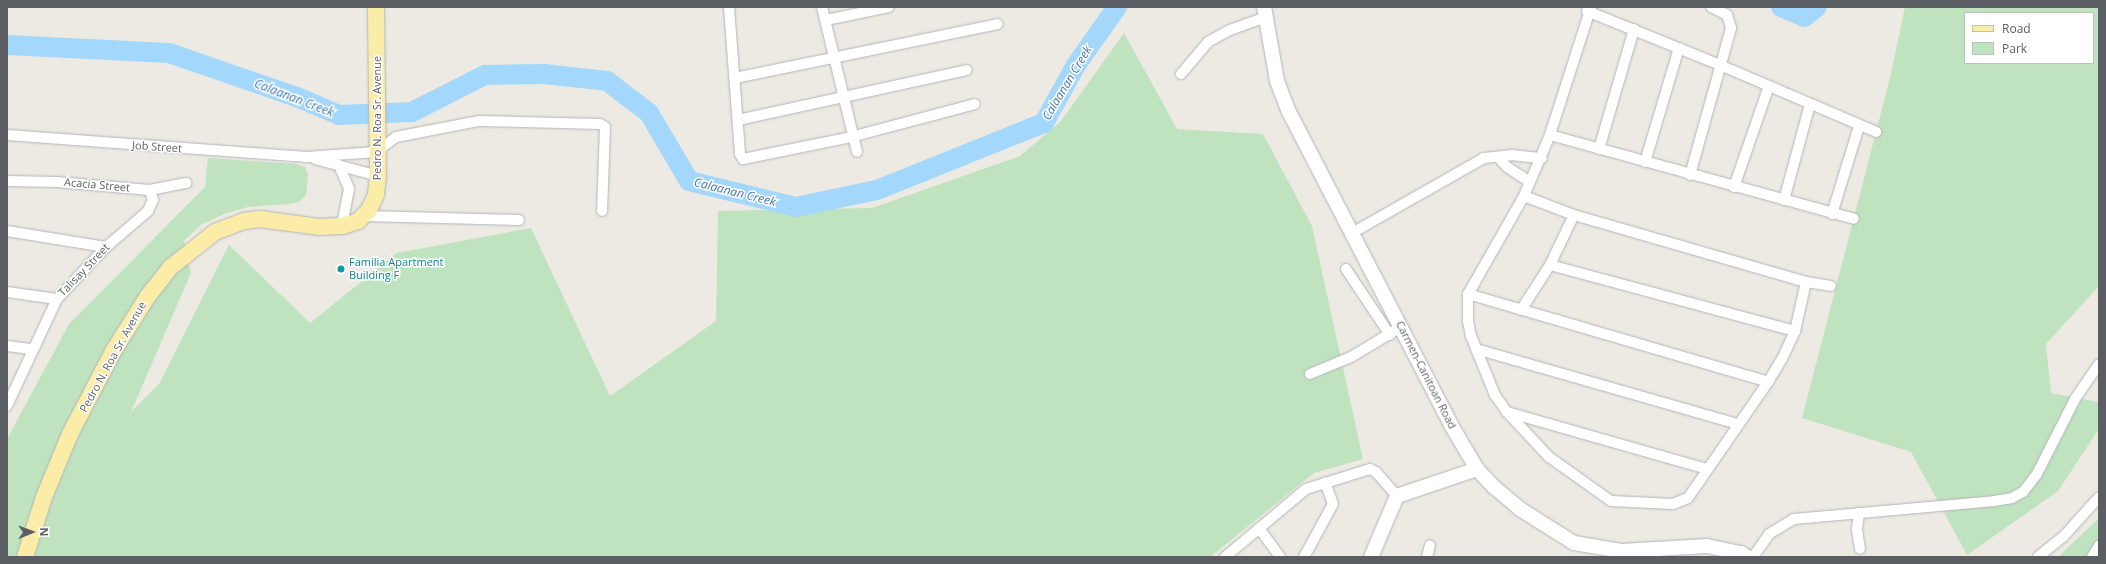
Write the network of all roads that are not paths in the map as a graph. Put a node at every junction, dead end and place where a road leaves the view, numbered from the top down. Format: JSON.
{"nodes":[{"id":1,"x":376,"y":7,"type":"edge"},
{"id":2,"x":729,"y":7,"type":"edge"},
{"id":3,"x":822,"y":7,"type":"edge"},
{"id":4,"x":889,"y":7,"type":"edge"},
{"id":5,"x":1711,"y":7,"type":"edge"},
{"id":6,"x":1589,"y":9,"type":"edge"},
{"id":7,"x":1264,"y":12,"type":"edge"},
{"id":8,"x":826,"y":20,"type":"junction"},
{"id":9,"x":997,"y":24,"type":"dead end"},
{"id":10,"x":1634,"y":30,"type":"junction"},
{"id":11,"x":1679,"y":48,"type":"junction"},
{"id":12,"x":834,"y":59,"type":"junction"},
{"id":13,"x":1720,"y":65,"type":"junction"},
{"id":14,"x":967,"y":70,"type":"dead end"},
{"id":15,"x":1181,"y":74,"type":"dead end"},
{"id":16,"x":735,"y":78,"type":"junction"},
{"id":17,"x":1769,"y":86,"type":"junction"},
{"id":18,"x":842,"y":99,"type":"junction"},
{"id":19,"x":975,"y":104,"type":"dead end"},
{"id":20,"x":1810,"y":104,"type":"junction"},
{"id":21,"x":738,"y":120,"type":"junction"},
{"id":22,"x":1859,"y":126,"type":"junction"},
{"id":23,"x":1876,"y":132,"type":"dead end"},
{"id":24,"x":7,"y":135,"type":"edge"},
{"id":25,"x":1550,"y":135,"type":"junction"},
{"id":26,"x":851,"y":137,"type":"junction"},
{"id":27,"x":377,"y":145,"type":"junction"},
{"id":28,"x":1599,"y":149,"type":"junction"},
{"id":29,"x":857,"y":152,"type":"dead end"},
{"id":30,"x":307,"y":156,"type":"junction"},
{"id":31,"x":1498,"y":157,"type":"junction"},
{"id":32,"x":1542,"y":158,"type":"junction"},
{"id":33,"x":1645,"y":162,"type":"junction"},
{"id":34,"x":339,"y":165,"type":"junction"},
{"id":35,"x":1690,"y":175,"type":"junction"},
{"id":36,"x":378,"y":176,"type":"junction"},
{"id":37,"x":7,"y":181,"type":"edge"},
{"id":38,"x":1530,"y":182,"type":"junction"},
{"id":39,"x":186,"y":183,"type":"dead end"},
{"id":40,"x":1734,"y":187,"type":"junction"},
{"id":41,"x":150,"y":190,"type":"junction"},
{"id":42,"x":1524,"y":196,"type":"junction"},
{"id":43,"x":1784,"y":200,"type":"junction"},
{"id":44,"x":602,"y":211,"type":"dead end"},
{"id":45,"x":1832,"y":214,"type":"junction"},
{"id":46,"x":364,"y":216,"type":"junction"},
{"id":47,"x":1574,"y":216,"type":"junction"},
{"id":48,"x":1854,"y":219,"type":"dead end"},
{"id":49,"x":519,"y":220,"type":"dead end"},
{"id":50,"x":342,"y":226,"type":"junction"},
{"id":51,"x":7,"y":232,"type":"edge"},
{"id":52,"x":1352,"y":233,"type":"junction"},
{"id":53,"x":106,"y":247,"type":"junction"},
{"id":54,"x":1550,"y":265,"type":"junction"},
{"id":55,"x":1346,"y":269,"type":"dead end"},
{"id":56,"x":1806,"y":282,"type":"junction"},
{"id":57,"x":1831,"y":286,"type":"dead end"},
{"id":58,"x":7,"y":292,"type":"edge"},
{"id":59,"x":1468,"y":294,"type":"junction"},
{"id":60,"x":57,"y":299,"type":"junction"},
{"id":61,"x":1521,"y":310,"type":"junction"},
{"id":62,"x":1395,"y":331,"type":"junction"},
{"id":63,"x":1795,"y":331,"type":"junction"},
{"id":64,"x":7,"y":346,"type":"edge"},
{"id":65,"x":33,"y":349,"type":"junction"},
{"id":66,"x":1476,"y":349,"type":"junction"},
{"id":67,"x":2099,"y":364,"type":"edge"},
{"id":68,"x":1310,"y":374,"type":"dead end"},
{"id":69,"x":1768,"y":382,"type":"junction"},
{"id":70,"x":7,"y":406,"type":"edge"},
{"id":71,"x":1507,"y":412,"type":"junction"},
{"id":72,"x":1738,"y":424,"type":"junction"},
{"id":73,"x":1477,"y":469,"type":"junction"},
{"id":74,"x":1707,"y":469,"type":"junction"},
{"id":75,"x":1325,"y":482,"type":"junction"},
{"id":76,"x":1396,"y":496,"type":"junction"},
{"id":77,"x":2099,"y":497,"type":"edge"},
{"id":78,"x":1859,"y":513,"type":"junction"},
{"id":79,"x":1259,"y":528,"type":"junction"},
{"id":80,"x":1430,"y":545,"type":"dead end"},
{"id":81,"x":2099,"y":546,"type":"edge"},
{"id":82,"x":1860,"y":549,"type":"dead end"},
{"id":83,"x":25,"y":557,"type":"edge"},
{"id":84,"x":1225,"y":557,"type":"edge"},
{"id":85,"x":1280,"y":557,"type":"edge"},
{"id":86,"x":1304,"y":557,"type":"edge"},
{"id":87,"x":1371,"y":557,"type":"edge"},
{"id":88,"x":1428,"y":557,"type":"edge"},
{"id":89,"x":1747,"y":557,"type":"edge"},
{"id":90,"x":1753,"y":557,"type":"edge"},
{"id":91,"x":2038,"y":557,"type":"edge"},
{"id":92,"x":2092,"y":557,"type":"edge"}],
"edges":[{"from":1,"to":27,"type":"main road","name":"Pedro N. Roa Sr. Avenue"},
{"from":2,"to":16,"type":"street"},
{"from":3,"to":8,"type":"street"},
{"from":4,"to":8,"type":"street"},
{"from":5,"to":13,"type":"street"},
{"from":6,"to":10,"type":"street"},
{"from":6,"to":25,"type":"street"},
{"from":7,"to":15,"type":"street"},
{"from":7,"to":52,"type":"main road","name":"Carmen-Canitoan Road"},
{"from":8,"to":12,"type":"street"},
{"from":9,"to":12,"type":"street"},
{"from":10,"to":11,"type":"street"},
{"from":10,"to":28,"type":"street"},
{"from":11,"to":13,"type":"street"},
{"from":11,"to":33,"type":"street"},
{"from":12,"to":16,"type":"street"},
{"from":12,"to":18,"type":"street"},
{"from":13,"to":17,"type":"street"},
{"from":13,"to":35,"type":"street"},
{"from":14,"to":18,"type":"street"},
{"from":16,"to":21,"type":"street"},
{"from":17,"to":20,"type":"street"},
{"from":17,"to":40,"type":"street"},
{"from":18,"to":21,"type":"street"},
{"from":18,"to":26,"type":"street"},
{"from":19,"to":26,"type":"street"},
{"from":20,"to":22,"type":"street"},
{"from":20,"to":43,"type":"street"},
{"from":21,"to":26,"type":"street"},
{"from":22,"to":23,"type":"street"},
{"from":22,"to":45,"type":"street"},
{"from":24,"to":30,"type":"street","name":"Job Street"},
{"from":25,"to":28,"type":"street"},
{"from":25,"to":32,"type":"street"},
{"from":26,"to":29,"type":"street"},
{"from":27,"to":30,"type":"street","name":"Job Street"},
{"from":27,"to":36,"type":"main road","name":"Pedro N. Roa Sr. Avenue"},
{"from":27,"to":44,"type":"street"},
{"from":28,"to":33,"type":"street"},
{"from":30,"to":34,"type":"street","name":"Job Street"},
{"from":31,"to":32,"type":"street"},
{"from":31,"to":38,"type":"street"},
{"from":31,"to":52,"type":"street"},
{"from":32,"to":38,"type":"street"},
{"from":33,"to":35,"type":"street"},
{"from":34,"to":36,"type":"street","name":"Job Street"},
{"from":34,"to":50,"type":"street"},
{"from":35,"to":40,"type":"street"},
{"from":36,"to":46,"type":"main road","name":"Pedro N. Roa Sr. Avenue"},
{"from":37,"to":41,"type":"street","name":"Acacia Street"},
{"from":38,"to":42,"type":"street"},
{"from":39,"to":41,"type":"street","name":"Acacia Street"},
{"from":40,"to":43,"type":"street"},
{"from":41,"to":53,"type":"street","name":"Talisay Street"},
{"from":42,"to":47,"type":"street"},
{"from":42,"to":59,"type":"street"},
{"from":43,"to":45,"type":"street"},
{"from":45,"to":48,"type":"street"},
{"from":46,"to":49,"type":"street"},
{"from":46,"to":50,"type":"main road","name":"Pedro N. Roa Sr. Avenue"},
{"from":47,"to":54,"type":"street"},
{"from":47,"to":56,"type":"street"},
{"from":50,"to":83,"type":"main road","name":"Pedro N. Roa Sr. Avenue"},
{"from":51,"to":53,"type":"street"},
{"from":52,"to":62,"type":"main road","name":"Carmen-Canitoan Road"},
{"from":53,"to":60,"type":"street","name":"Talisay Street"},
{"from":54,"to":61,"type":"street"},
{"from":54,"to":63,"type":"street"},
{"from":55,"to":62,"type":"street"},
{"from":56,"to":57,"type":"street"},
{"from":56,"to":63,"type":"street"},
{"from":58,"to":60,"type":"street"},
{"from":59,"to":61,"type":"street"},
{"from":59,"to":66,"type":"street"},
{"from":60,"to":65,"type":"street","name":"Talisay Street"},
{"from":61,"to":69,"type":"street"},
{"from":62,"to":68,"type":"street"},
{"from":62,"to":73,"type":"main road","name":"Carmen-Canitoan Road"},
{"from":63,"to":69,"type":"street"},
{"from":64,"to":65,"type":"street"},
{"from":65,"to":70,"type":"street","name":"Talisay Street"},
{"from":66,"to":71,"type":"street"},
{"from":66,"to":72,"type":"street"},
{"from":67,"to":78,"type":"street"},
{"from":69,"to":72,"type":"street"},
{"from":71,"to":74,"type":"street"},
{"from":71,"to":74,"type":"street"},
{"from":72,"to":74,"type":"street"},
{"from":73,"to":76,"type":"main road"},
{"from":73,"to":89,"type":"main road","name":"Carmen-Canitoan Road"},
{"from":75,"to":76,"type":"street"},
{"from":75,"to":79,"type":"street"},
{"from":75,"to":86,"type":"street"},
{"from":76,"to":87,"type":"main road"},
{"from":77,"to":91,"type":"street"},
{"from":78,"to":82,"type":"street"},
{"from":78,"to":90,"type":"street"},
{"from":79,"to":84,"type":"street"},
{"from":79,"to":85,"type":"street"},
{"from":80,"to":88,"type":"street"},
{"from":81,"to":92,"type":"street"}]}
